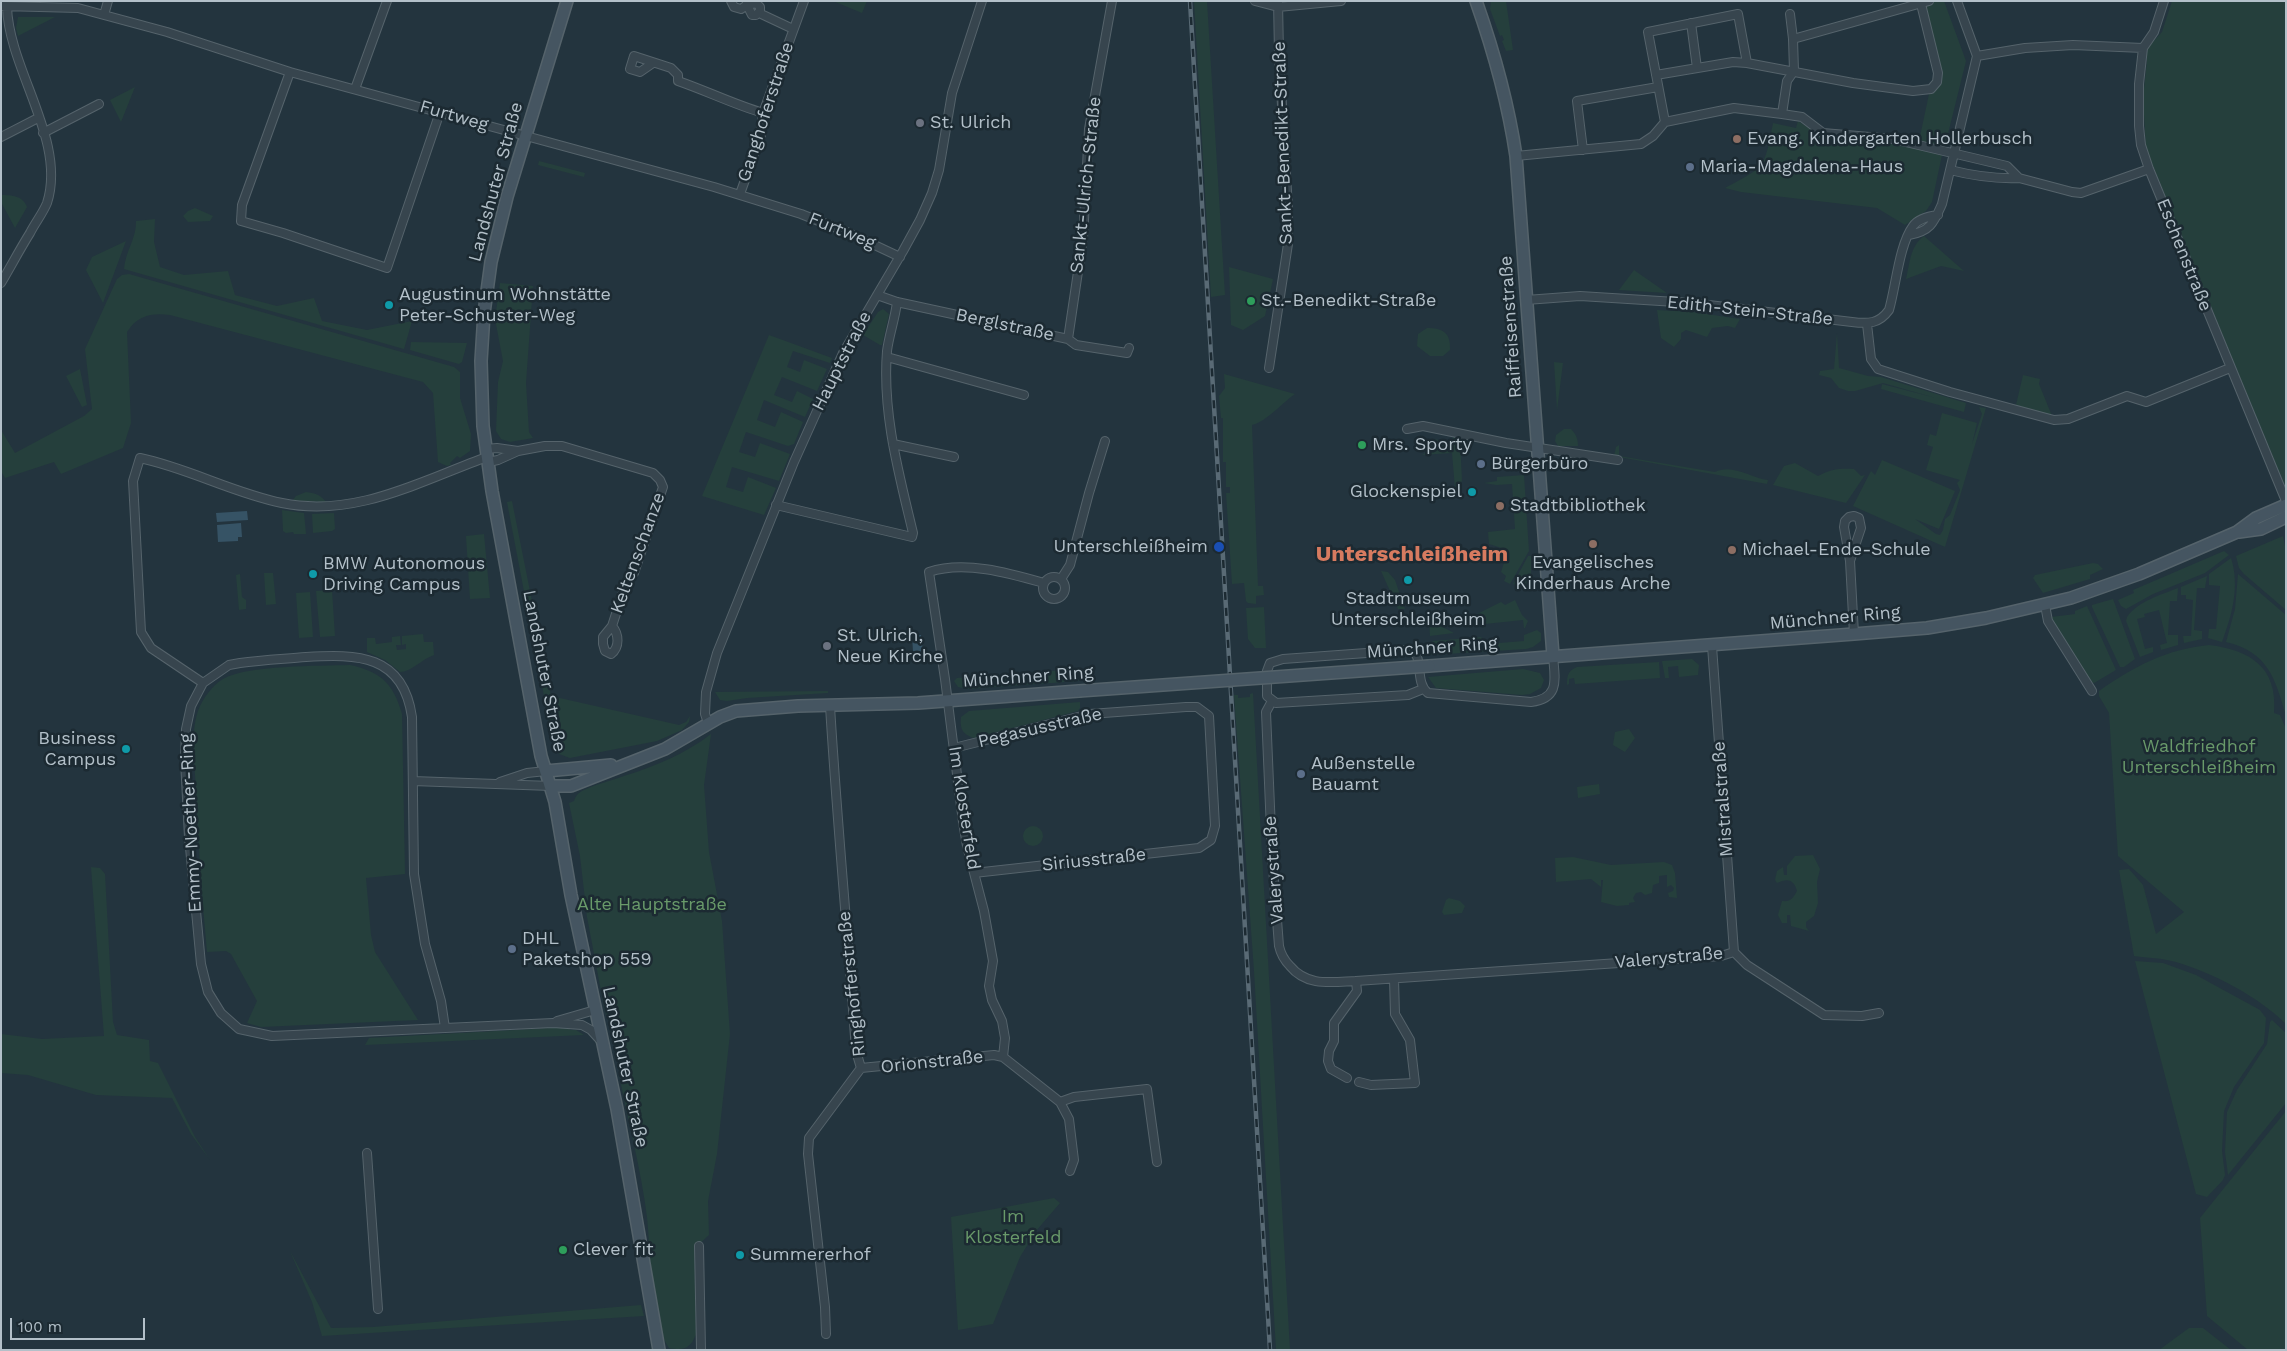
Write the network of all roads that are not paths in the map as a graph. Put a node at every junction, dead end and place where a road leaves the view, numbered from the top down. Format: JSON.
{"nodes":[{"id":1,"x":108,"y":1,"type":"edge"},
{"id":2,"x":387,"y":1,"type":"edge"},
{"id":3,"x":566,"y":1,"type":"edge"},
{"id":4,"x":731,"y":1,"type":"edge"},
{"id":5,"x":804,"y":1,"type":"edge"},
{"id":6,"x":982,"y":1,"type":"edge"},
{"id":7,"x":1112,"y":1,"type":"edge"},
{"id":8,"x":1255,"y":1,"type":"edge"},
{"id":9,"x":1341,"y":1,"type":"edge"},
{"id":10,"x":1476,"y":1,"type":"edge"},
{"id":11,"x":1929,"y":1,"type":"edge"},
{"id":12,"x":1956,"y":1,"type":"edge"},
{"id":13,"x":2164,"y":1,"type":"edge"},
{"id":14,"x":751,"y":4,"type":"edge"},
{"id":15,"x":1278,"y":4,"type":"edge"},
{"id":16,"x":1921,"y":4,"type":"junction"},
{"id":17,"x":4,"y":7,"type":"edge"},
{"id":18,"x":1790,"y":14,"type":"dead end"},
{"id":19,"x":104,"y":15,"type":"junction"},
{"id":20,"x":1691,"y":23,"type":"junction"},
{"id":21,"x":793,"y":29,"type":"junction"},
{"id":22,"x":1793,"y":39,"type":"junction"},
{"id":23,"x":2143,"y":48,"type":"junction"},
{"id":24,"x":1978,"y":56,"type":"junction"},
{"id":25,"x":653,"y":63,"type":"dead end"},
{"id":26,"x":1747,"y":63,"type":"junction"},
{"id":27,"x":1697,"y":68,"type":"junction"},
{"id":28,"x":1794,"y":71,"type":"junction"},
{"id":29,"x":290,"y":72,"type":"junction"},
{"id":30,"x":1656,"y":75,"type":"junction"},
{"id":31,"x":1658,"y":87,"type":"junction"},
{"id":32,"x":355,"y":90,"type":"junction"},
{"id":33,"x":99,"y":104,"type":"dead end"},
{"id":34,"x":440,"y":112,"type":"junction"},
{"id":35,"x":762,"y":113,"type":"junction"},
{"id":36,"x":1782,"y":114,"type":"junction"},
{"id":37,"x":38,"y":118,"type":"junction"},
{"id":38,"x":1665,"y":122,"type":"junction"},
{"id":39,"x":43,"y":133,"type":"junction"},
{"id":40,"x":525,"y":136,"type":"junction"},
{"id":41,"x":1,"y":137,"type":"edge"},
{"id":42,"x":1583,"y":150,"type":"junction"},
{"id":43,"x":1954,"y":154,"type":"junction"},
{"id":44,"x":1516,"y":156,"type":"junction"},
{"id":45,"x":2149,"y":169,"type":"junction"},
{"id":46,"x":1950,"y":170,"type":"junction"},
{"id":47,"x":2019,"y":178,"type":"junction"},
{"id":48,"x":740,"y":194,"type":"junction"},
{"id":49,"x":900,"y":257,"type":"junction"},
{"id":50,"x":1,"y":283,"type":"edge"},
{"id":51,"x":877,"y":295,"type":"junction"},
{"id":52,"x":1526,"y":300,"type":"junction"},
{"id":53,"x":897,"y":302,"type":"junction"},
{"id":54,"x":1867,"y":324,"type":"junction"},
{"id":55,"x":1068,"y":339,"type":"junction"},
{"id":56,"x":1129,"y":348,"type":"dead end"},
{"id":57,"x":887,"y":357,"type":"junction"},
{"id":58,"x":1269,"y":368,"type":"dead end"},
{"id":59,"x":2230,"y":368,"type":"junction"},
{"id":60,"x":1024,"y":395,"type":"dead end"},
{"id":61,"x":1407,"y":429,"type":"dead end"},
{"id":62,"x":1105,"y":441,"type":"dead end"},
{"id":63,"x":893,"y":444,"type":"junction"},
{"id":64,"x":1542,"y":448,"type":"junction"},
{"id":65,"x":518,"y":451,"type":"junction"},
{"id":66,"x":487,"y":456,"type":"junction"},
{"id":67,"x":954,"y":456,"type":"dead end"},
{"id":68,"x":1618,"y":460,"type":"dead end"},
{"id":69,"x":2286,"y":503,"type":"edge"},
{"id":70,"x":776,"y":505,"type":"junction"},
{"id":71,"x":2286,"y":517,"type":"edge"},
{"id":72,"x":2237,"y":532,"type":"junction"},
{"id":73,"x":1850,"y":561,"type":"junction"},
{"id":74,"x":1061,"y":579,"type":"junction"},
{"id":75,"x":1044,"y":583,"type":"junction"},
{"id":76,"x":2045,"y":605,"type":"junction"},
{"id":77,"x":612,"y":626,"type":"dead end"},
{"id":78,"x":1854,"y":634,"type":"junction"},
{"id":79,"x":1712,"y":646,"type":"junction"},
{"id":80,"x":1553,"y":656,"type":"junction"},
{"id":81,"x":203,"y":683,"type":"junction"},
{"id":82,"x":1423,"y":689,"type":"junction"},
{"id":83,"x":2092,"y":691,"type":"dead end"},
{"id":84,"x":948,"y":701,"type":"junction"},
{"id":85,"x":1272,"y":701,"type":"junction"},
{"id":86,"x":830,"y":706,"type":"junction"},
{"id":87,"x":708,"y":723,"type":"junction"},
{"id":88,"x":954,"y":748,"type":"junction"},
{"id":89,"x":626,"y":764,"type":"junction"},
{"id":90,"x":546,"y":771,"type":"junction"},
{"id":91,"x":413,"y":781,"type":"junction"},
{"id":92,"x":498,"y":783,"type":"junction"},
{"id":93,"x":551,"y":786,"type":"junction"},
{"id":94,"x":1210,"y":840,"type":"joint"},
{"id":95,"x":974,"y":873,"type":"junction"},
{"id":96,"x":1734,"y":952,"type":"junction"},
{"id":97,"x":1394,"y":979,"type":"junction"},
{"id":98,"x":1356,"y":981,"type":"junction"},
{"id":99,"x":594,"y":1010,"type":"junction"},
{"id":100,"x":1879,"y":1013,"type":"dead end"},
{"id":101,"x":553,"y":1023,"type":"junction"},
{"id":102,"x":445,"y":1028,"type":"junction"},
{"id":103,"x":602,"y":1042,"type":"junction"},
{"id":104,"x":1002,"y":1057,"type":"junction"},
{"id":105,"x":861,"y":1068,"type":"junction"},
{"id":106,"x":1347,"y":1078,"type":"dead end"},
{"id":107,"x":1360,"y":1082,"type":"dead end"},
{"id":108,"x":1060,"y":1102,"type":"junction"},
{"id":109,"x":367,"y":1153,"type":"dead end"},
{"id":110,"x":1157,"y":1162,"type":"dead end"},
{"id":111,"x":1070,"y":1171,"type":"dead end"},
{"id":112,"x":699,"y":1246,"type":"dead end"},
{"id":113,"x":378,"y":1308,"type":"dead end"},
{"id":114,"x":826,"y":1334,"type":"dead end"},
{"id":115,"x":659,"y":1350,"type":"edge"},
{"id":116,"x":701,"y":1350,"type":"edge"}],
"edges":[{"from":1,"to":19,"type":"street"},
{"from":2,"to":32,"type":"street"},
{"from":3,"to":40,"type":"main road","name":"Landshuter Straße"},
{"from":4,"to":14,"type":"street"},
{"from":5,"to":21,"type":"street","name":"Ganghoferstraße"},
{"from":6,"to":49,"type":"street","name":"Hauptstraße"},
{"from":7,"to":55,"type":"street","name":"Sankt-Ulrich-Straße"},
{"from":8,"to":15,"type":"street"},
{"from":9,"to":15,"type":"street"},
{"from":10,"to":44,"type":"main road","name":"Raiffeisenstraße"},
{"from":11,"to":16,"type":"street"},
{"from":12,"to":24,"type":"street"},
{"from":13,"to":23,"type":"street","name":"Eschenstraße"},
{"from":14,"to":21,"type":"street"},
{"from":15,"to":58,"type":"street","name":"Sankt-Benedikt-Straße"},
{"from":16,"to":22,"type":"street"},
{"from":16,"to":28,"type":"street"},
{"from":17,"to":19,"type":"street","name":"Furtweg"},
{"from":17,"to":37,"type":"street"},
{"from":18,"to":22,"type":"street"},
{"from":19,"to":29,"type":"street","name":"Furtweg"},
{"from":20,"to":26,"type":"street"},
{"from":20,"to":27,"type":"street"},
{"from":20,"to":30,"type":"street"},
{"from":21,"to":35,"type":"street","name":"Ganghoferstraße"},
{"from":22,"to":28,"type":"street"},
{"from":23,"to":24,"type":"street"},
{"from":23,"to":45,"type":"street","name":"Eschenstraße"},
{"from":24,"to":43,"type":"street"},
{"from":25,"to":35,"type":"street"},
{"from":26,"to":27,"type":"street"},
{"from":26,"to":28,"type":"street"},
{"from":27,"to":30,"type":"street"},
{"from":28,"to":36,"type":"street"},
{"from":29,"to":32,"type":"street","name":"Furtweg"},
{"from":29,"to":34,"type":"street"},
{"from":30,"to":31,"type":"street"},
{"from":31,"to":38,"type":"street"},
{"from":31,"to":42,"type":"street"},
{"from":32,"to":34,"type":"street","name":"Furtweg"},
{"from":33,"to":39,"type":"street"},
{"from":34,"to":40,"type":"street","name":"Furtweg"},
{"from":35,"to":48,"type":"street","name":"Ganghoferstraße"},
{"from":36,"to":38,"type":"street"},
{"from":36,"to":43,"type":"street"},
{"from":37,"to":39,"type":"street"},
{"from":37,"to":41,"type":"street"},
{"from":38,"to":42,"type":"street"},
{"from":39,"to":50,"type":"street"},
{"from":40,"to":48,"type":"street","name":"Furtweg"},
{"from":40,"to":66,"type":"main road","name":"Landshuter Straße"},
{"from":42,"to":44,"type":"street"},
{"from":43,"to":46,"type":"street"},
{"from":43,"to":47,"type":"street"},
{"from":44,"to":52,"type":"main road","name":"Raiffeisenstraße"},
{"from":45,"to":47,"type":"street"},
{"from":45,"to":59,"type":"street","name":"Eschenstraße"},
{"from":46,"to":47,"type":"street"},
{"from":46,"to":54,"type":"street"},
{"from":48,"to":49,"type":"street","name":"Furtweg"},
{"from":49,"to":51,"type":"street","name":"Hauptstraße"},
{"from":51,"to":53,"type":"street","name":"Berglstraße"},
{"from":51,"to":70,"type":"street","name":"Hauptstraße"},
{"from":52,"to":54,"type":"street","name":"Edith-Stein-Straße"},
{"from":52,"to":64,"type":"main road","name":"Raiffeisenstraße"},
{"from":53,"to":55,"type":"street","name":"Berglstraße"},
{"from":53,"to":57,"type":"street"},
{"from":54,"to":59,"type":"street"},
{"from":55,"to":56,"type":"street","name":"Berglstraße"},
{"from":57,"to":60,"type":"street"},
{"from":57,"to":63,"type":"street"},
{"from":59,"to":69,"type":"street","name":"Eschenstraße"},
{"from":61,"to":64,"type":"street"},
{"from":62,"to":74,"type":"street"},
{"from":63,"to":67,"type":"street"},
{"from":63,"to":70,"type":"street"},
{"from":64,"to":68,"type":"street"},
{"from":64,"to":80,"type":"main road","name":"Raiffeisenstraße"},
{"from":65,"to":66,"type":"street","name":"Keltenschanze"},
{"from":65,"to":66,"type":"street","name":"Keltenschanze"},
{"from":65,"to":77,"type":"street","name":"Keltenschanze"},
{"from":66,"to":81,"type":"street"},
{"from":66,"to":90,"type":"main road","name":"Landshuter Straße"},
{"from":69,"to":72,"type":"main road","name":"Münchner Ring"},
{"from":70,"to":87,"type":"street","name":"Hauptstraße"},
{"from":71,"to":72,"type":"main road","name":"Münchner Ring"},
{"from":72,"to":76,"type":"main road","name":"Münchner Ring"},
{"from":73,"to":73,"type":"street"},
{"from":73,"to":78,"type":"street"},
{"from":74,"to":75,"type":"street"},
{"from":74,"to":75,"type":"street"},
{"from":75,"to":84,"type":"street","name":"Im Klosterfeld"},
{"from":76,"to":78,"type":"main road","name":"Münchner Ring"},
{"from":76,"to":83,"type":"street"},
{"from":78,"to":79,"type":"main road","name":"Münchner Ring"},
{"from":79,"to":80,"type":"main road","name":"Münchner Ring"},
{"from":79,"to":96,"type":"street","name":"Mistralstraße"},
{"from":80,"to":82,"type":"street"},
{"from":80,"to":84,"type":"main road","name":"Münchner Ring","bridge":true},
{"from":81,"to":91,"type":"street"},
{"from":81,"to":102,"type":"street","name":"Emmy-Noether-Ring"},
{"from":82,"to":85,"type":"street"},
{"from":82,"to":85,"type":"street"},
{"from":84,"to":86,"type":"main road","name":"Münchner Ring"},
{"from":84,"to":88,"type":"street","name":"Im Klosterfeld"},
{"from":85,"to":98,"type":"street","name":"Valerystraße"},
{"from":86,"to":87,"type":"main road","name":"Münchner Ring"},
{"from":86,"to":105,"type":"street","name":"Ringhofferstraße"},
{"from":87,"to":89,"type":"main road","name":"Münchner Ring"},
{"from":88,"to":94,"type":"street","name":"Pegasusstraße"},
{"from":88,"to":95,"type":"street","name":"Im Klosterfeld"},
{"from":89,"to":90,"type":"main road","name":"Münchner Ring"},
{"from":89,"to":93,"type":"main road","name":"Münchner Ring"},
{"from":90,"to":92,"type":"street"},
{"from":90,"to":93,"type":"main road","name":"Landshuter Straße"},
{"from":91,"to":92,"type":"street"},
{"from":91,"to":102,"type":"street"},
{"from":92,"to":93,"type":"street"},
{"from":93,"to":99,"type":"main road","name":"Landshuter Straße"},
{"from":94,"to":95,"type":"street","name":"Siriusstraße"},
{"from":95,"to":104,"type":"street","name":"Im Klosterfeld"},
{"from":96,"to":97,"type":"street","name":"Valerystraße"},
{"from":96,"to":100,"type":"street"},
{"from":97,"to":98,"type":"street","name":"Valerystraße"},
{"from":97,"to":107,"type":"street"},
{"from":98,"to":106,"type":"street"},
{"from":99,"to":101,"type":"street","name":"Emmy-Noether-Ring"},
{"from":99,"to":103,"type":"main road","name":"Landshuter Straße"},
{"from":101,"to":102,"type":"street","name":"Emmy-Noether-Ring"},
{"from":101,"to":103,"type":"street","name":"Emmy-Noether-Ring"},
{"from":103,"to":115,"type":"main road","name":"Landshuter Straße"},
{"from":104,"to":105,"type":"street","name":"Orionstraße"},
{"from":104,"to":108,"type":"street"},
{"from":105,"to":114,"type":"street","name":"Ringhofferstraße"},
{"from":108,"to":110,"type":"street"},
{"from":108,"to":111,"type":"street"},
{"from":109,"to":113,"type":"street"},
{"from":112,"to":116,"type":"street"}]}
